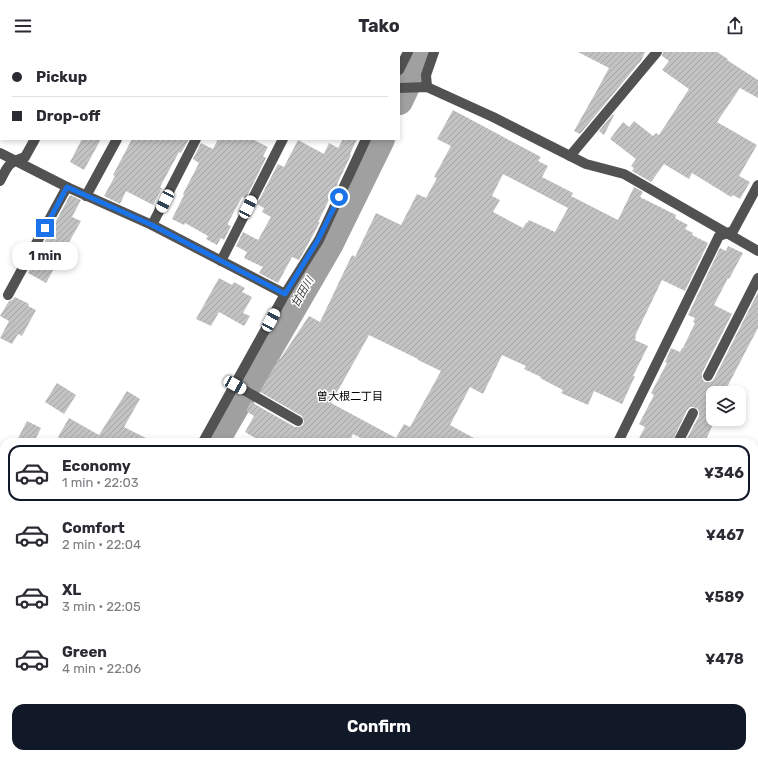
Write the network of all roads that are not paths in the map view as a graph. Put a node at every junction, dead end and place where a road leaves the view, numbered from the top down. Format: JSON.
{"nodes":[{"id":1,"x":434,"y":52,"type":"edge"},
{"id":2,"x":657,"y":52,"type":"edge"},
{"id":3,"x":404,"y":53,"type":"edge"},
{"id":4,"x":400,"y":67,"type":"edge"},
{"id":5,"x":423,"y":87,"type":"junction"},
{"id":6,"x":400,"y":88,"type":"edge"},
{"id":7,"x":34,"y":140,"type":"edge"},
{"id":8,"x":116,"y":140,"type":"edge"},
{"id":9,"x":195,"y":140,"type":"edge"},
{"id":10,"x":282,"y":140,"type":"edge"},
{"id":11,"x":366,"y":140,"type":"edge"},
{"id":12,"x":0,"y":153,"type":"edge"},
{"id":13,"x":570,"y":156,"type":"junction"},
{"id":14,"x":15,"y":160,"type":"junction"},
{"id":15,"x":0,"y":181,"type":"edge"},
{"id":16,"x":758,"y":185,"type":"edge"},
{"id":17,"x":67,"y":187,"type":"junction"},
{"id":18,"x":86,"y":196,"type":"junction"},
{"id":19,"x":152,"y":225,"type":"junction"},
{"id":20,"x":728,"y":234,"type":"junction"},
{"id":21,"x":758,"y":250,"type":"edge"},
{"id":22,"x":221,"y":261,"type":"junction"},
{"id":23,"x":758,"y":278,"type":"edge"},
{"id":24,"x":285,"y":294,"type":"junction"},
{"id":25,"x":8,"y":295,"type":"dead end"},
{"id":26,"x":708,"y":376,"type":"dead end"},
{"id":27,"x":235,"y":385,"type":"junction"},
{"id":28,"x":693,"y":413,"type":"dead end"},
{"id":29,"x":298,"y":421,"type":"dead end"},
{"id":30,"x":205,"y":438,"type":"edge"},
{"id":31,"x":620,"y":438,"type":"edge"},
{"id":32,"x":680,"y":438,"type":"edge"}],
"edges":[{"from":1,"to":5,"type":"street"},
{"from":2,"to":13,"type":"street"},
{"from":3,"to":4,"type":"street"},
{"from":5,"to":6,"type":"street"},
{"from":5,"to":13,"type":"street"},
{"from":7,"to":14,"type":"street"},
{"from":8,"to":18,"type":"street"},
{"from":9,"to":19,"type":"street"},
{"from":10,"to":22,"type":"street"},
{"from":11,"to":24,"type":"street"},
{"from":12,"to":14,"type":"street"},
{"from":13,"to":20,"type":"street"},
{"from":14,"to":15,"type":"street"},
{"from":14,"to":17,"type":"street"},
{"from":16,"to":20,"type":"street"},
{"from":17,"to":18,"type":"street"},
{"from":17,"to":25,"type":"street"},
{"from":18,"to":19,"type":"street"},
{"from":19,"to":22,"type":"street"},
{"from":20,"to":21,"type":"street"},
{"from":20,"to":31,"type":"street"},
{"from":22,"to":24,"type":"street"},
{"from":23,"to":26,"type":"street"},
{"from":24,"to":27,"type":"street"},
{"from":27,"to":29,"type":"street"},
{"from":27,"to":30,"type":"street"},
{"from":28,"to":32,"type":"street"}]}
